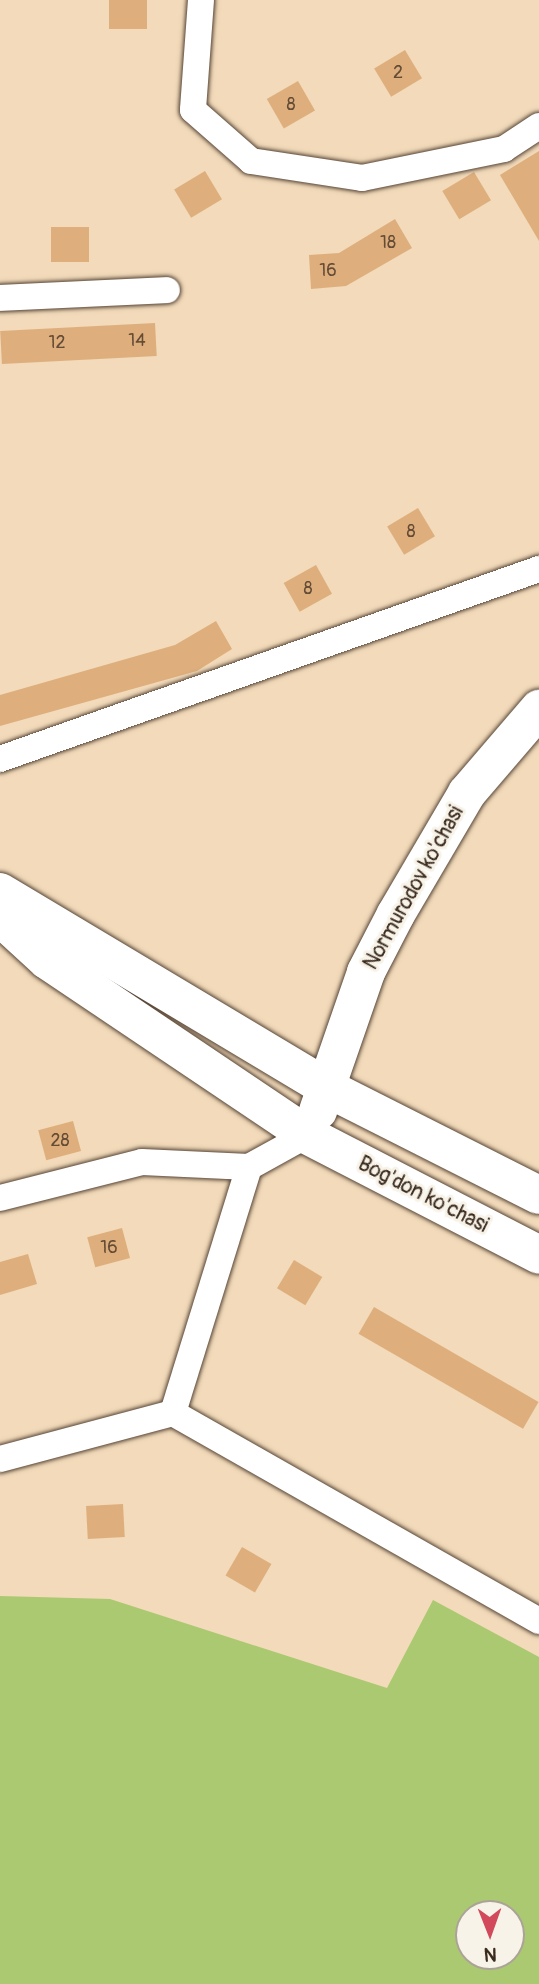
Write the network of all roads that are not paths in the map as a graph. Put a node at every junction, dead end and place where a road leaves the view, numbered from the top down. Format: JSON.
{"nodes":[{"id":1,"x":201,"y":0,"type":"edge"},
{"id":2,"x":539,"y":126,"type":"edge"},
{"id":3,"x":167,"y":290,"type":"dead end"},
{"id":4,"x":0,"y":298,"type":"edge"},
{"id":5,"x":539,"y":569,"type":"edge"},
{"id":6,"x":539,"y":709,"type":"edge"},
{"id":7,"x":0,"y":759,"type":"edge"},
{"id":8,"x":0,"y":892,"type":"edge"},
{"id":9,"x":0,"y":916,"type":"edge"},
{"id":10,"x":327,"y":1088,"type":"junction"},
{"id":11,"x":307,"y":1135,"type":"junction"},
{"id":12,"x":249,"y":1167,"type":"junction"},
{"id":13,"x":539,"y":1195,"type":"edge"},
{"id":14,"x":0,"y":1198,"type":"edge"},
{"id":15,"x":539,"y":1255,"type":"edge"},
{"id":16,"x":173,"y":1413,"type":"junction"},
{"id":17,"x":0,"y":1459,"type":"edge"},
{"id":18,"x":539,"y":1621,"type":"edge"}],
"edges":[{"from":1,"to":2,"type":"street"},
{"from":3,"to":4,"type":"street"},
{"from":5,"to":7,"type":"street"},
{"from":6,"to":10,"type":"main road","name":"Normurodov ko'chasi"},
{"from":8,"to":10,"type":"main road"},
{"from":9,"to":11,"type":"main road"},
{"from":10,"to":11,"type":"main road","name":"Normurodov ko'chasi"},
{"from":10,"to":13,"type":"main road"},
{"from":11,"to":12,"type":"street"},
{"from":11,"to":15,"type":"main road","name":"Bog'don ko'chasi"},
{"from":12,"to":14,"type":"street"},
{"from":12,"to":16,"type":"street"},
{"from":16,"to":17,"type":"street"},
{"from":16,"to":18,"type":"street"}]}
